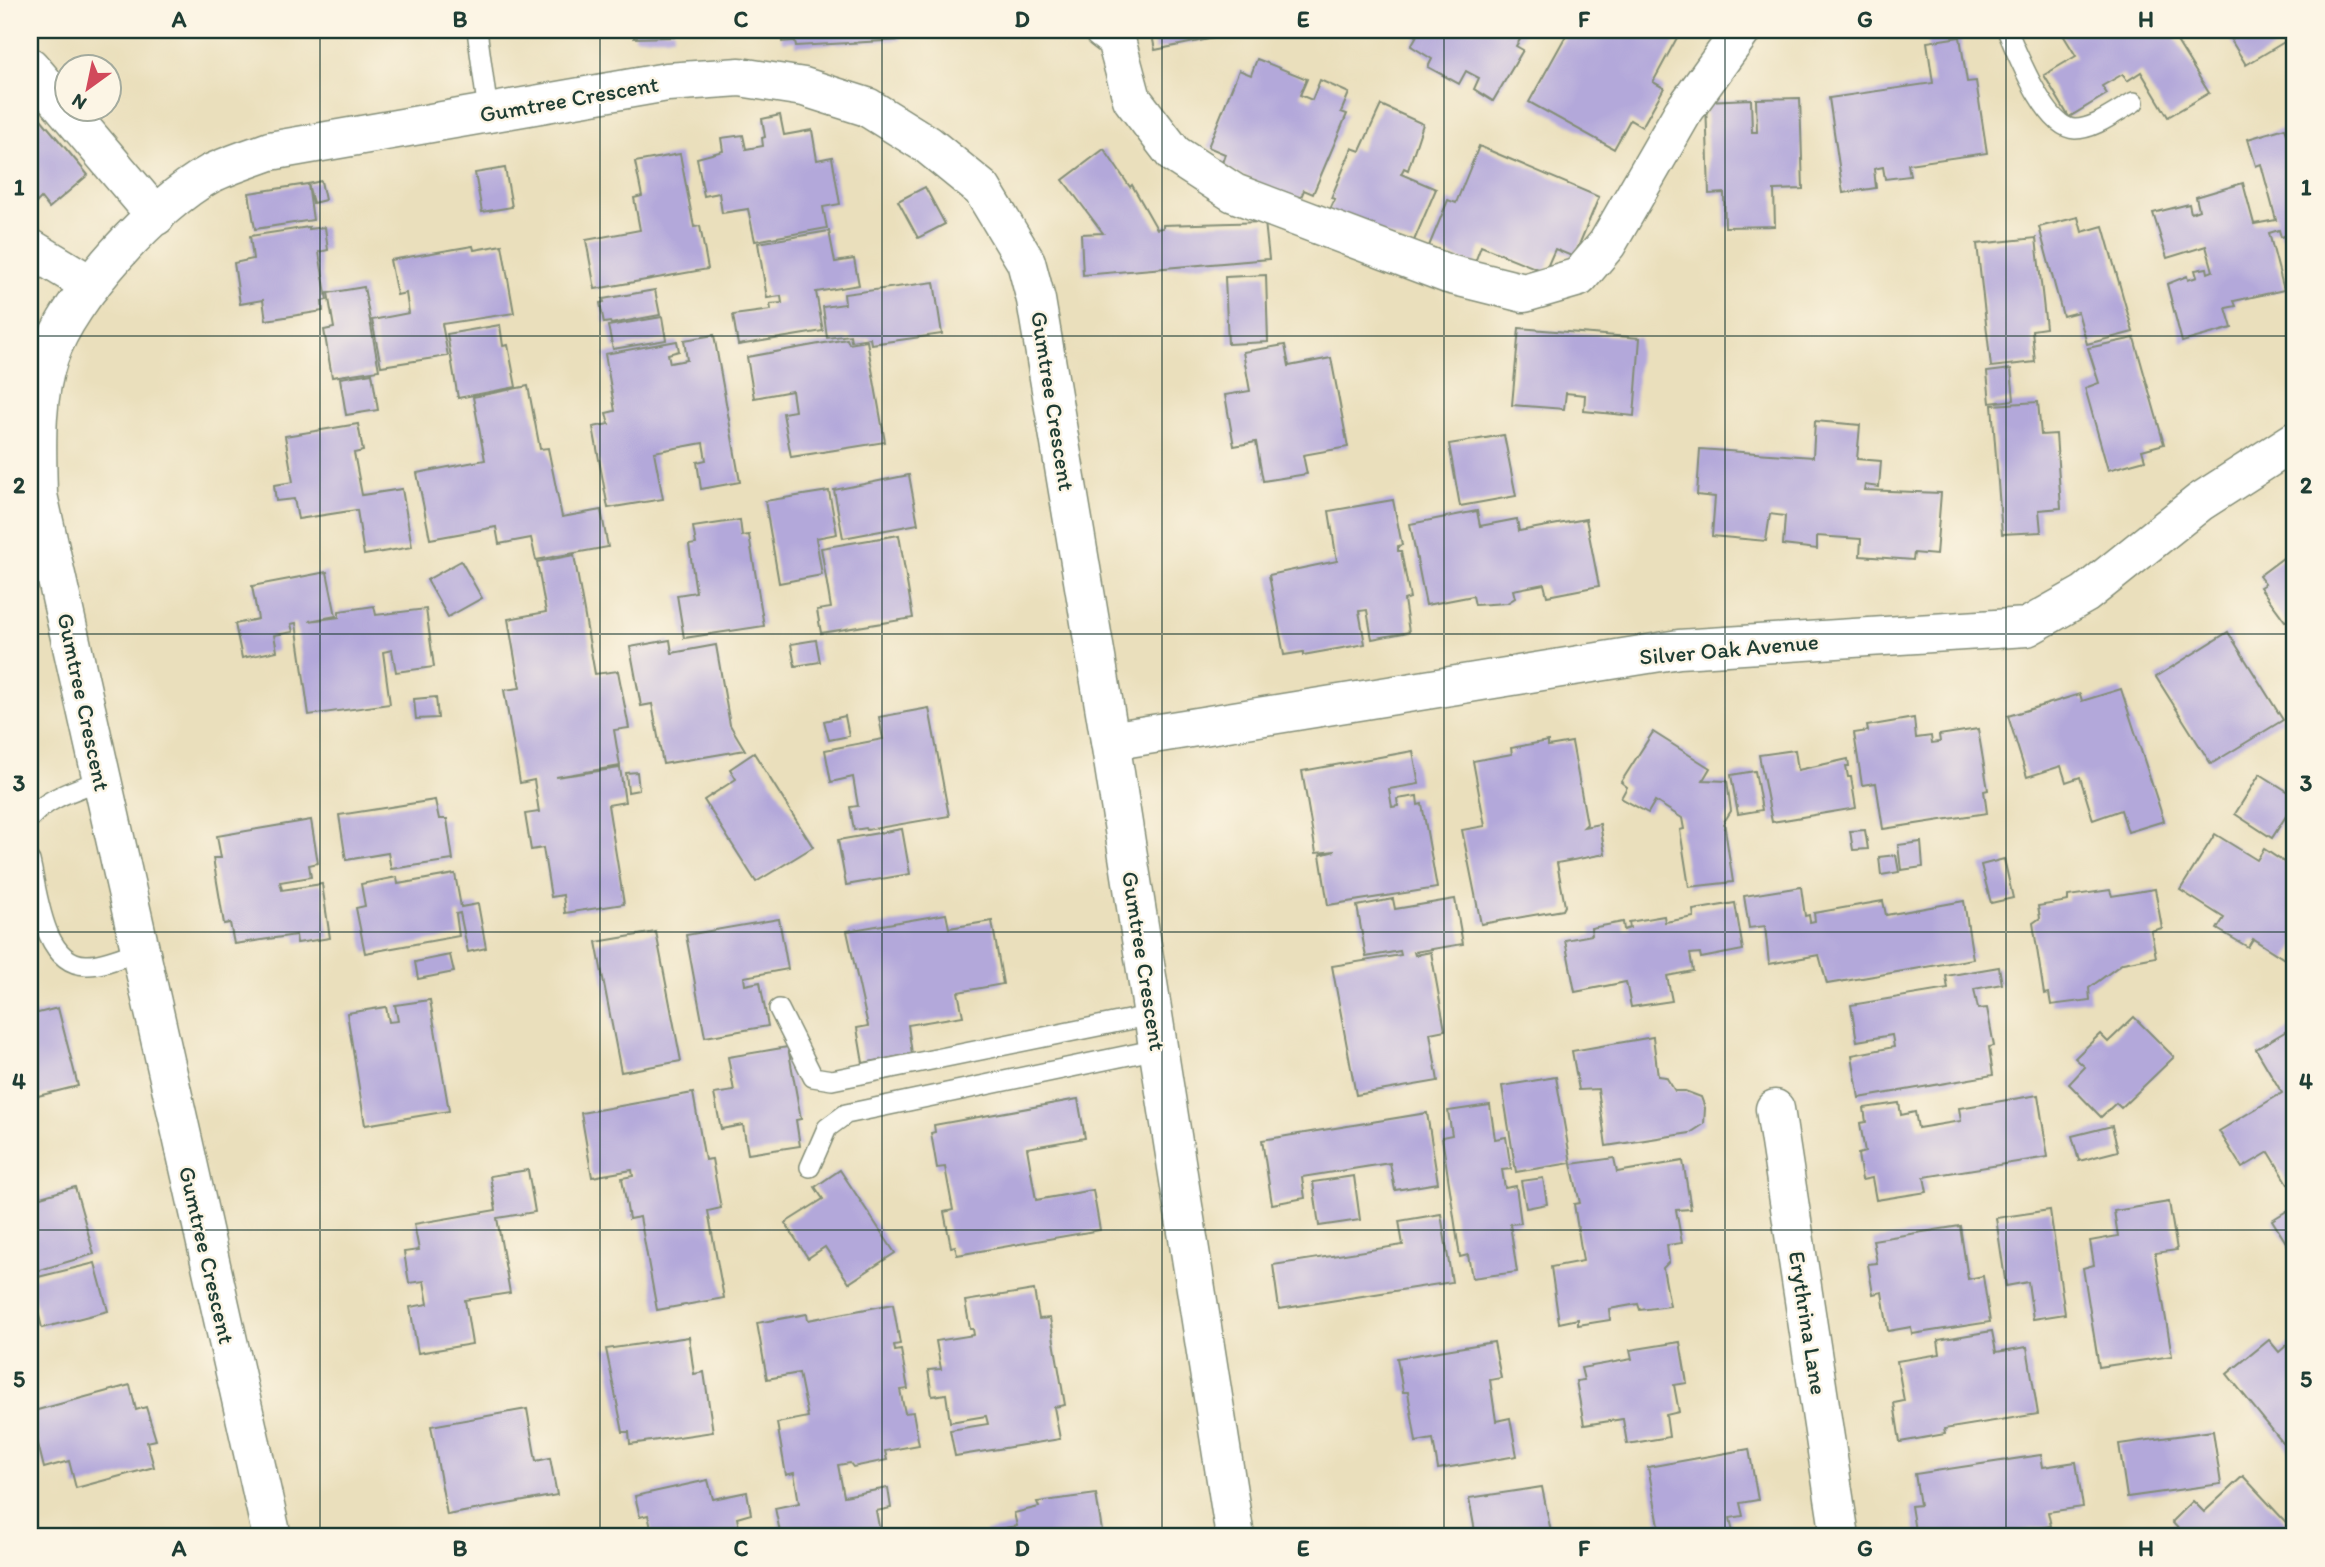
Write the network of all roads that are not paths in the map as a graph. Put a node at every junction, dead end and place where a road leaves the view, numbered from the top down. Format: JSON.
{"nodes":[{"id":1,"x":477,"y":30,"type":"edge"},
{"id":2,"x":1103,"y":30,"type":"edge"},
{"id":3,"x":1742,"y":30,"type":"edge"},
{"id":4,"x":2007,"y":30,"type":"edge"},
{"id":5,"x":30,"y":67,"type":"edge"},
{"id":6,"x":2133,"y":102,"type":"dead end"},
{"id":7,"x":488,"y":113,"type":"junction"},
{"id":8,"x":156,"y":216,"type":"junction"},
{"id":9,"x":30,"y":248,"type":"edge"},
{"id":10,"x":92,"y":285,"type":"junction"},
{"id":11,"x":2295,"y":441,"type":"edge"},
{"id":12,"x":1110,"y":741,"type":"junction"},
{"id":13,"x":102,"y":780,"type":"junction"},
{"id":14,"x":30,"y":818,"type":"edge"},
{"id":15,"x":30,"y":861,"type":"edge"},
{"id":16,"x":139,"y":951,"type":"junction"},
{"id":17,"x":779,"y":1009,"type":"dead end"},
{"id":18,"x":1155,"y":1032,"type":"junction"},
{"id":19,"x":1775,"y":1109,"type":"dead end"},
{"id":20,"x":810,"y":1167,"type":"dead end"},
{"id":21,"x":272,"y":1537,"type":"edge"},
{"id":22,"x":1235,"y":1537,"type":"edge"},
{"id":23,"x":1840,"y":1537,"type":"edge"}],
"edges":[{"from":1,"to":7,"type":"lane"},
{"from":2,"to":3,"type":"street"},
{"from":4,"to":6,"type":"lane"},
{"from":5,"to":8,"type":"street"},
{"from":7,"to":8,"type":"street","name":"Gumtree Crescent"},
{"from":7,"to":12,"type":"street","name":"Gumtree Crescent"},
{"from":8,"to":10,"type":"street","name":"Gumtree Crescent"},
{"from":9,"to":10,"type":"street"},
{"from":10,"to":13,"type":"street","name":"Gumtree Crescent"},
{"from":11,"to":12,"type":"street","name":"Silver Oak Avenue"},
{"from":12,"to":18,"type":"street","name":"Gumtree Crescent"},
{"from":13,"to":14,"type":"lane"},
{"from":13,"to":16,"type":"street","name":"Gumtree Crescent"},
{"from":15,"to":16,"type":"lane"},
{"from":16,"to":21,"type":"street","name":"Gumtree Crescent"},
{"from":17,"to":18,"type":"lane"},
{"from":18,"to":20,"type":"lane"},
{"from":18,"to":22,"type":"street","name":"Gumtree Crescent"},
{"from":19,"to":23,"type":"street","name":"Erythrina Lane"}]}
